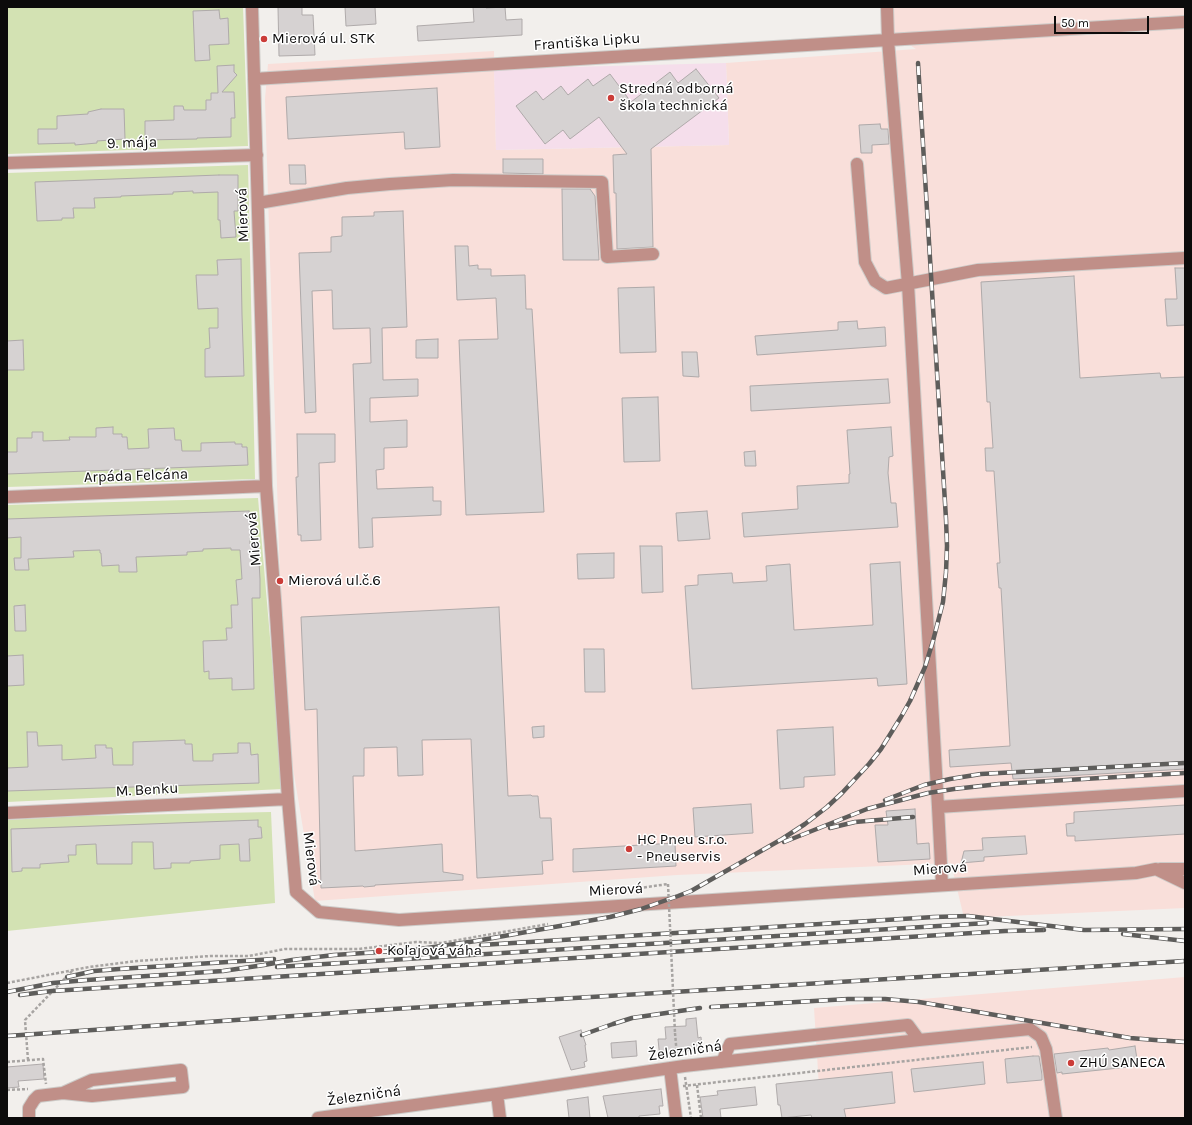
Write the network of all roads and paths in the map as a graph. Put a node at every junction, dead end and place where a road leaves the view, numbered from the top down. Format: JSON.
{"nodes":[{"id":1,"x":252,"y":7,"type":"edge"},
{"id":2,"x":887,"y":7,"type":"edge"},
{"id":3,"x":1185,"y":22,"type":"edge"},
{"id":4,"x":888,"y":40,"type":"junction"},
{"id":5,"x":254,"y":79,"type":"junction"},
{"id":6,"x":257,"y":155,"type":"junction"},
{"id":7,"x":7,"y":164,"type":"edge"},
{"id":8,"x":857,"y":164,"type":"dead end"},
{"id":9,"x":258,"y":203,"type":"junction"},
{"id":10,"x":653,"y":254,"type":"dead end"},
{"id":11,"x":1185,"y":258,"type":"edge"},
{"id":12,"x":908,"y":284,"type":"junction"},
{"id":13,"x":266,"y":486,"type":"junction"},
{"id":14,"x":7,"y":497,"type":"edge"},
{"id":15,"x":1185,"y":791,"type":"edge"},
{"id":16,"x":288,"y":799,"type":"junction"},
{"id":17,"x":938,"y":807,"type":"junction"},
{"id":18,"x":7,"y":813,"type":"edge"},
{"id":19,"x":1156,"y":869,"type":"junction"},
{"id":20,"x":1185,"y":869,"type":"edge"},
{"id":21,"x":1185,"y":883,"type":"edge"},
{"id":22,"x":942,"y":885,"type":"junction"},
{"id":23,"x":640,"y":888,"type":"dead end"},
{"id":24,"x":550,"y":923,"type":"dead end"},
{"id":25,"x":72,"y":970,"type":"junction"},
{"id":26,"x":7,"y":983,"type":"edge"},
{"id":27,"x":1041,"y":1050,"type":"junction"},
{"id":28,"x":676,"y":1052,"type":"dead end"},
{"id":29,"x":28,"y":1060,"type":"junction"},
{"id":30,"x":7,"y":1062,"type":"edge"},
{"id":31,"x":684,"y":1066,"type":"junction"},
{"id":32,"x":670,"y":1068,"type":"junction"},
{"id":33,"x":697,"y":1085,"type":"junction"},
{"id":34,"x":672,"y":1086,"type":"junction"},
{"id":35,"x":687,"y":1086,"type":"junction"},
{"id":36,"x":46,"y":1087,"type":"dead end"},
{"id":37,"x":30,"y":1088,"type":"dead end"},
{"id":38,"x":7,"y":1090,"type":"edge"},
{"id":39,"x":63,"y":1093,"type":"junction"},
{"id":40,"x":497,"y":1094,"type":"junction"},
{"id":41,"x":29,"y":1118,"type":"edge"},
{"id":42,"x":318,"y":1118,"type":"edge"},
{"id":43,"x":500,"y":1118,"type":"edge"},
{"id":44,"x":676,"y":1118,"type":"edge"},
{"id":45,"x":691,"y":1118,"type":"edge"},
{"id":46,"x":701,"y":1118,"type":"edge"},
{"id":47,"x":1056,"y":1118,"type":"edge"}],
"edges":[{"from":1,"to":5,"type":"street","name":"Mierová"},
{"from":2,"to":4,"type":"street"},
{"from":3,"to":4,"type":"street","name":"Františka Lipku"},
{"from":4,"to":5,"type":"street","name":"Františka Lipku"},
{"from":4,"to":12,"type":"street"},
{"from":5,"to":6,"type":"street","name":"Mierová"},
{"from":6,"to":7,"type":"street","name":"9. mája"},
{"from":6,"to":9,"type":"street","name":"Mierová"},
{"from":8,"to":12,"type":"street"},
{"from":9,"to":10,"type":"street"},
{"from":9,"to":13,"type":"street","name":"Mierová"},
{"from":11,"to":12,"type":"street"},
{"from":12,"to":17,"type":"street"},
{"from":13,"to":14,"type":"street","name":"Arpáda Felcána"},
{"from":13,"to":16,"type":"street","name":"Mierová"},
{"from":15,"to":17,"type":"street"},
{"from":16,"to":18,"type":"street","name":"M. Benku"},
{"from":16,"to":22,"type":"street","name":"Mierová"},
{"from":17,"to":22,"type":"street"},
{"from":19,"to":20,"type":"street","name":"Mierová"},
{"from":19,"to":21,"type":"street"},
{"from":19,"to":22,"type":"street","name":"Mierová"},
{"from":23,"to":28,"type":"path","bridge":true},
{"from":24,"to":25,"type":"path"},
{"from":25,"to":26,"type":"path"},
{"from":25,"to":29,"type":"path"},
{"from":27,"to":31,"type":"street","name":"Železničná"},
{"from":27,"to":33,"type":"path"},
{"from":27,"to":47,"type":"street"},
{"from":29,"to":30,"type":"path"},
{"from":29,"to":36,"type":"path"},
{"from":31,"to":32,"type":"street","name":"Železničná"},
{"from":31,"to":35,"type":"path"},
{"from":32,"to":34,"type":"street"},
{"from":32,"to":40,"type":"street","name":"Železničná"},
{"from":33,"to":35,"type":"path"},
{"from":33,"to":46,"type":"path"},
{"from":34,"to":35,"type":"path"},
{"from":34,"to":44,"type":"street"},
{"from":35,"to":45,"type":"path"},
{"from":37,"to":38,"type":"path"},
{"from":39,"to":39,"type":"street"},
{"from":39,"to":41,"type":"street"},
{"from":40,"to":42,"type":"street","name":"Železničná"},
{"from":40,"to":43,"type":"street"}]}
